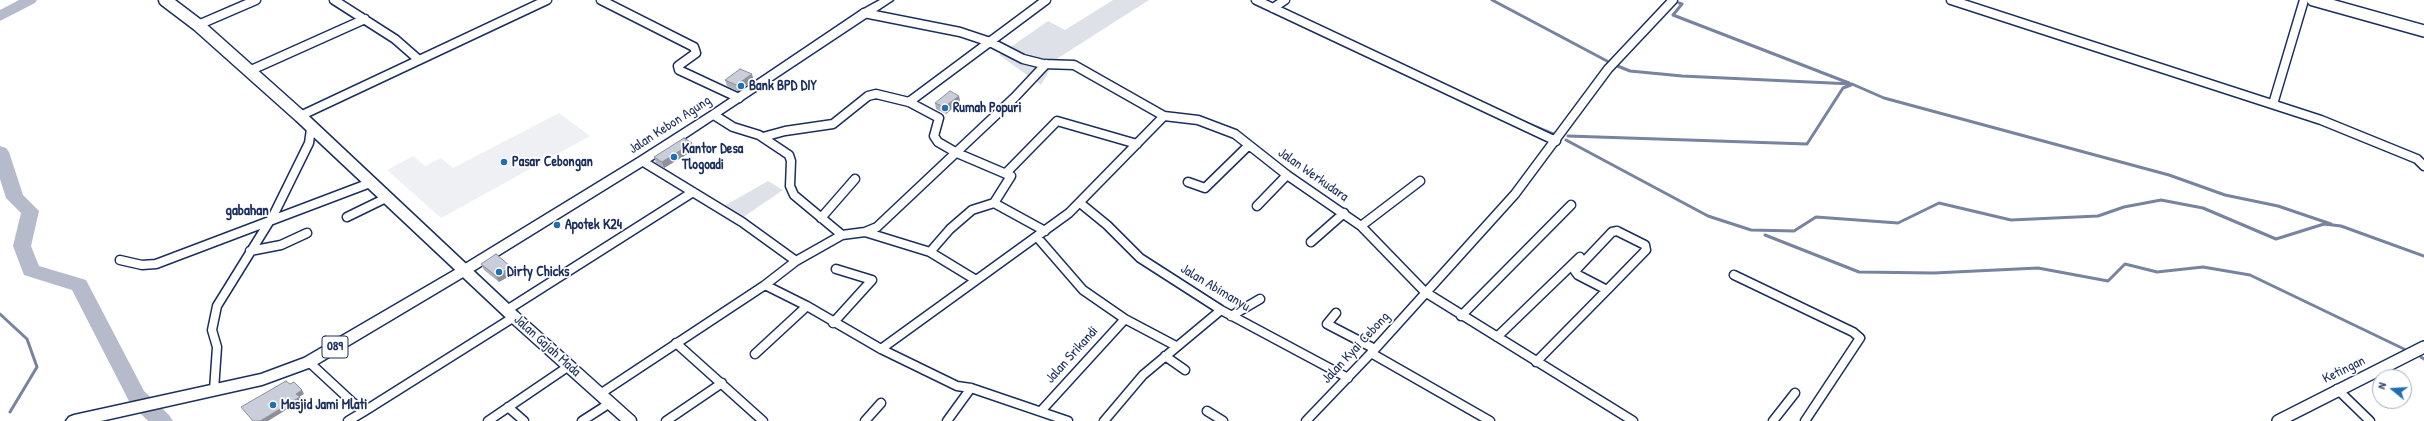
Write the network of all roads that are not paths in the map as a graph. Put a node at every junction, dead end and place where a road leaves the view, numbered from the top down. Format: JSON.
{"nodes":[{"id":1,"x":165,"y":0,"type":"edge"},
{"id":2,"x":256,"y":0,"type":"edge"},
{"id":3,"x":334,"y":0,"type":"edge"},
{"id":4,"x":547,"y":0,"type":"edge"},
{"id":5,"x":601,"y":0,"type":"edge"},
{"id":6,"x":888,"y":0,"type":"edge"},
{"id":7,"x":1046,"y":0,"type":"edge"},
{"id":8,"x":1256,"y":0,"type":"edge"},
{"id":9,"x":1285,"y":0,"type":"edge"},
{"id":10,"x":1673,"y":0,"type":"edge"},
{"id":11,"x":1951,"y":0,"type":"edge"},
{"id":12,"x":2304,"y":0,"type":"edge"},
{"id":13,"x":2313,"y":0,"type":"edge"},
{"id":14,"x":1273,"y":8,"type":"junction"},
{"id":15,"x":864,"y":13,"type":"junction"},
{"id":16,"x":365,"y":19,"type":"junction"},
{"id":17,"x":198,"y":25,"type":"junction"},
{"id":18,"x":2424,"y":31,"type":"edge"},
{"id":19,"x":990,"y":42,"type":"junction"},
{"id":20,"x":419,"y":60,"type":"junction"},
{"id":21,"x":1046,"y":64,"type":"junction"},
{"id":22,"x":249,"y":71,"type":"junction"},
{"id":23,"x":739,"y":98,"type":"junction"},
{"id":24,"x":909,"y":102,"type":"junction"},
{"id":25,"x":2273,"y":104,"type":"junction"},
{"id":26,"x":714,"y":115,"type":"junction"},
{"id":27,"x":300,"y":116,"type":"junction"},
{"id":28,"x":1164,"y":116,"type":"junction"},
{"id":29,"x":311,"y":129,"type":"junction"},
{"id":30,"x":763,"y":137,"type":"junction"},
{"id":31,"x":1556,"y":141,"type":"junction"},
{"id":32,"x":1137,"y":144,"type":"junction"},
{"id":33,"x":1249,"y":145,"type":"junction"},
{"id":34,"x":957,"y":153,"type":"junction"},
{"id":35,"x":2420,"y":159,"type":"edge"},
{"id":36,"x":642,"y":161,"type":"junction"},
{"id":37,"x":2424,"y":166,"type":"edge"},
{"id":38,"x":1007,"y":172,"type":"junction"},
{"id":39,"x":1287,"y":175,"type":"junction"},
{"id":40,"x":856,"y":179,"type":"dead end"},
{"id":41,"x":1420,"y":181,"type":"dead end"},
{"id":42,"x":1188,"y":182,"type":"dead end"},
{"id":43,"x":370,"y":183,"type":"junction"},
{"id":44,"x":693,"y":192,"type":"junction"},
{"id":45,"x":386,"y":198,"type":"junction"},
{"id":46,"x":994,"y":203,"type":"junction"},
{"id":47,"x":1080,"y":203,"type":"junction"},
{"id":48,"x":1572,"y":204,"type":"dead end"},
{"id":49,"x":1257,"y":206,"type":"dead end"},
{"id":50,"x":1344,"y":213,"type":"junction"},
{"id":51,"x":347,"y":217,"type":"dead end"},
{"id":52,"x":821,"y":218,"type":"junction"},
{"id":53,"x":267,"y":222,"type":"junction"},
{"id":54,"x":1360,"y":226,"type":"junction"},
{"id":55,"x":1610,"y":228,"type":"dead end"},
{"id":56,"x":1045,"y":231,"type":"junction"},
{"id":57,"x":865,"y":232,"type":"junction"},
{"id":58,"x":307,"y":233,"type":"dead end"},
{"id":59,"x":842,"y":235,"type":"junction"},
{"id":60,"x":1037,"y":237,"type":"junction"},
{"id":61,"x":1311,"y":242,"type":"dead end"},
{"id":62,"x":250,"y":251,"type":"junction"},
{"id":63,"x":930,"y":252,"type":"junction"},
{"id":64,"x":120,"y":260,"type":"dead end"},
{"id":65,"x":796,"y":261,"type":"junction"},
{"id":66,"x":836,"y":269,"type":"dead end"},
{"id":67,"x":465,"y":270,"type":"junction"},
{"id":68,"x":1734,"y":275,"type":"dead end"},
{"id":69,"x":976,"y":280,"type":"junction"},
{"id":70,"x":765,"y":285,"type":"junction"},
{"id":71,"x":1607,"y":290,"type":"junction"},
{"id":72,"x":1425,"y":292,"type":"junction"},
{"id":73,"x":1260,"y":299,"type":"dead end"},
{"id":74,"x":807,"y":306,"type":"junction"},
{"id":75,"x":1221,"y":310,"type":"junction"},
{"id":76,"x":1336,"y":313,"type":"dead end"},
{"id":77,"x":511,"y":314,"type":"junction"},
{"id":78,"x":1232,"y":316,"type":"junction"},
{"id":79,"x":1461,"y":316,"type":"junction"},
{"id":80,"x":1125,"y":318,"type":"junction"},
{"id":81,"x":833,"y":323,"type":"junction"},
{"id":82,"x":1497,"y":337,"type":"junction"},
{"id":83,"x":676,"y":343,"type":"junction"},
{"id":84,"x":1176,"y":346,"type":"junction"},
{"id":85,"x":881,"y":349,"type":"junction"},
{"id":86,"x":2423,"y":349,"type":"edge"},
{"id":87,"x":1373,"y":351,"type":"junction"},
{"id":88,"x":755,"y":354,"type":"dead end"},
{"id":89,"x":1165,"y":356,"type":"junction"},
{"id":90,"x":309,"y":362,"type":"junction"},
{"id":91,"x":1536,"y":362,"type":"junction"},
{"id":92,"x":569,"y":366,"type":"junction"},
{"id":93,"x":1185,"y":370,"type":"dead end"},
{"id":94,"x":1348,"y":378,"type":"junction"},
{"id":95,"x":722,"y":383,"type":"junction"},
{"id":96,"x":971,"y":388,"type":"junction"},
{"id":97,"x":214,"y":390,"type":"junction"},
{"id":98,"x":2337,"y":390,"type":"junction"},
{"id":99,"x":1795,"y":393,"type":"dead end"},
{"id":100,"x":600,"y":394,"type":"junction"},
{"id":101,"x":880,"y":403,"type":"dead end"},
{"id":102,"x":610,"y":404,"type":"junction"},
{"id":103,"x":508,"y":407,"type":"junction"},
{"id":104,"x":1041,"y":411,"type":"junction"},
{"id":105,"x":1207,"y":411,"type":"dead end"},
{"id":106,"x":363,"y":412,"type":"junction"},
{"id":107,"x":74,"y":421,"type":"edge"},
{"id":108,"x":348,"y":421,"type":"edge"},
{"id":109,"x":488,"y":421,"type":"edge"},
{"id":110,"x":524,"y":421,"type":"edge"},
{"id":111,"x":582,"y":421,"type":"edge"},
{"id":112,"x":630,"y":421,"type":"edge"},
{"id":113,"x":666,"y":421,"type":"edge"},
{"id":114,"x":763,"y":421,"type":"edge"},
{"id":115,"x":865,"y":421,"type":"edge"},
{"id":116,"x":947,"y":421,"type":"edge"},
{"id":117,"x":1068,"y":421,"type":"edge"},
{"id":118,"x":1104,"y":421,"type":"edge"},
{"id":119,"x":1223,"y":421,"type":"edge"},
{"id":120,"x":1306,"y":421,"type":"edge"},
{"id":121,"x":1490,"y":421,"type":"edge"},
{"id":122,"x":1633,"y":421,"type":"edge"},
{"id":123,"x":1773,"y":421,"type":"edge"},
{"id":124,"x":1805,"y":421,"type":"edge"},
{"id":125,"x":2278,"y":421,"type":"edge"},
{"id":126,"x":2370,"y":421,"type":"edge"}],
"edges":[{"from":1,"to":17,"type":"main road","name":"Jalan Gajah Mada"},
{"from":2,"to":17,"type":"street"},
{"from":3,"to":16,"type":"street"},
{"from":4,"to":20,"type":"street"},
{"from":5,"to":23,"type":"street"},
{"from":6,"to":15,"type":"main road","name":"Jalan Kebon Agung"},
{"from":7,"to":19,"type":"street"},
{"from":8,"to":14,"type":"street"},
{"from":9,"to":14,"type":"street"},
{"from":10,"to":31,"type":"street","name":"Jalan Kyai Cebong"},
{"from":11,"to":25,"type":"street"},
{"from":12,"to":25,"type":"street"},
{"from":13,"to":18,"type":"street"},
{"from":14,"to":31,"type":"street"},
{"from":15,"to":19,"type":"street"},
{"from":15,"to":23,"type":"main road","name":"Jalan Kebon Agung"},
{"from":16,"to":20,"type":"street"},
{"from":16,"to":22,"type":"street"},
{"from":17,"to":22,"type":"main road","name":"Jalan Gajah Mada"},
{"from":19,"to":21,"type":"street"},
{"from":19,"to":24,"type":"street"},
{"from":20,"to":27,"type":"street"},
{"from":21,"to":28,"type":"street"},
{"from":21,"to":34,"type":"street"},
{"from":22,"to":27,"type":"main road","name":"Jalan Gajah Mada"},
{"from":23,"to":26,"type":"main road","name":"Jalan Kebon Agung"},
{"from":24,"to":30,"type":"street"},
{"from":24,"to":34,"type":"street"},
{"from":25,"to":35,"type":"street"},
{"from":26,"to":30,"type":"street"},
{"from":26,"to":36,"type":"main road","name":"Jalan Kebon Agung"},
{"from":27,"to":29,"type":"main road","name":"Jalan Gajah Mada"},
{"from":28,"to":32,"type":"street"},
{"from":28,"to":33,"type":"street","name":"Jalan Werkudara"},
{"from":29,"to":43,"type":"main road","name":"Jalan Gajah Mada"},
{"from":29,"to":53,"type":"street"},
{"from":30,"to":52,"type":"street"},
{"from":31,"to":72,"type":"street","name":"Jalan Kyai Cebong"},
{"from":32,"to":38,"type":"street"},
{"from":32,"to":47,"type":"street"},
{"from":33,"to":39,"type":"street","name":"Jalan Werkudara"},
{"from":33,"to":42,"type":"street"},
{"from":34,"to":38,"type":"street"},
{"from":34,"to":57,"type":"street"},
{"from":35,"to":37,"type":"street"},
{"from":36,"to":44,"type":"street"},
{"from":36,"to":67,"type":"main road","name":"Jalan Kebon Agung"},
{"from":38,"to":46,"type":"street"},
{"from":39,"to":49,"type":"street"},
{"from":39,"to":50,"type":"street","name":"Jalan Werkudara"},
{"from":40,"to":52,"type":"street"},
{"from":41,"to":54,"type":"street"},
{"from":43,"to":45,"type":"main road","name":"Jalan Gajah Mada"},
{"from":43,"to":53,"type":"street"},
{"from":44,"to":65,"type":"street"},
{"from":44,"to":77,"type":"street"},
{"from":45,"to":51,"type":"street"},
{"from":45,"to":67,"type":"main road","name":"Jalan Gajah Mada"},
{"from":46,"to":56,"type":"street"},
{"from":46,"to":63,"type":"street"},
{"from":47,"to":56,"type":"street"},
{"from":47,"to":75,"type":"street","name":"Jalan Abimanyu"},
{"from":48,"to":79,"type":"street"},
{"from":50,"to":54,"type":"street","name":"Jalan Werkudara"},
{"from":50,"to":61,"type":"street"},
{"from":52,"to":59,"type":"street"},
{"from":53,"to":62,"type":"street"},
{"from":53,"to":64,"type":"street"},
{"from":54,"to":72,"type":"street","name":"Jalan Werkudara"},
{"from":55,"to":82,"type":"street"},
{"from":56,"to":60,"type":"street"},
{"from":57,"to":59,"type":"street"},
{"from":57,"to":63,"type":"street"},
{"from":58,"to":62,"type":"street"},
{"from":59,"to":65,"type":"street"},
{"from":60,"to":69,"type":"street"},
{"from":60,"to":80,"type":"street"},
{"from":62,"to":97,"type":"street"},
{"from":63,"to":69,"type":"street"},
{"from":65,"to":70,"type":"street"},
{"from":66,"to":81,"type":"street"},
{"from":67,"to":77,"type":"main road","name":"Jalan Gajah Mada"},
{"from":67,"to":90,"type":"main road","number":"089"},
{"from":68,"to":124,"type":"street"},
{"from":69,"to":85,"type":"street"},
{"from":70,"to":74,"type":"street"},
{"from":70,"to":83,"type":"street"},
{"from":71,"to":71,"type":"street"},
{"from":71,"to":91,"type":"street"},
{"from":72,"to":79,"type":"street","name":"Jalan Werkudara"},
{"from":72,"to":87,"type":"street","name":"Jalan Kyai Cebong"},
{"from":73,"to":78,"type":"street"},
{"from":74,"to":81,"type":"street"},
{"from":74,"to":88,"type":"street"},
{"from":75,"to":78,"type":"street","name":"Jalan Abimanyu"},
{"from":75,"to":84,"type":"street"},
{"from":76,"to":87,"type":"street"},
{"from":77,"to":92,"type":"main road","name":"Jalan Gajah Mada"},
{"from":77,"to":106,"type":"street"},
{"from":78,"to":94,"type":"street","name":"Jalan Abimanyu"},
{"from":79,"to":82,"type":"street","name":"Jalan Werkudara"},
{"from":80,"to":84,"type":"street"},
{"from":80,"to":104,"type":"street","name":"Jalan Srikandi"},
{"from":81,"to":85,"type":"street"},
{"from":82,"to":91,"type":"street","name":"Jalan Werkudara"},
{"from":83,"to":95,"type":"street"},
{"from":83,"to":100,"type":"street"},
{"from":84,"to":89,"type":"street"},
{"from":85,"to":96,"type":"street"},
{"from":86,"to":98,"type":"street","name":"Ketingan"},
{"from":87,"to":94,"type":"street","name":"Jalan Kyai Cebong"},
{"from":87,"to":121,"type":"street"},
{"from":89,"to":93,"type":"street"},
{"from":89,"to":118,"type":"street"},
{"from":90,"to":97,"type":"main road","number":"089"},
{"from":90,"to":106,"type":"street"},
{"from":91,"to":122,"type":"street","name":"Jalan Werkudara"},
{"from":92,"to":100,"type":"main road","name":"Jalan Gajah Mada"},
{"from":92,"to":103,"type":"street"},
{"from":94,"to":120,"type":"street","name":"Jalan Kyai Cebong"},
{"from":95,"to":113,"type":"street"},
{"from":95,"to":114,"type":"street"},
{"from":96,"to":104,"type":"street"},
{"from":96,"to":116,"type":"street"},
{"from":97,"to":107,"type":"main road","number":"089"},
{"from":98,"to":125,"type":"street","name":"Ketingan"},
{"from":98,"to":126,"type":"street"},
{"from":99,"to":123,"type":"street"},
{"from":100,"to":102,"type":"main road","name":"Jalan Gajah Mada"},
{"from":101,"to":115,"type":"street"},
{"from":102,"to":111,"type":"street"},
{"from":102,"to":112,"type":"main road","name":"Jalan Gajah Mada"},
{"from":103,"to":109,"type":"street"},
{"from":103,"to":110,"type":"street"},
{"from":104,"to":117,"type":"street"},
{"from":105,"to":119,"type":"street"},
{"from":106,"to":108,"type":"street"}]}
